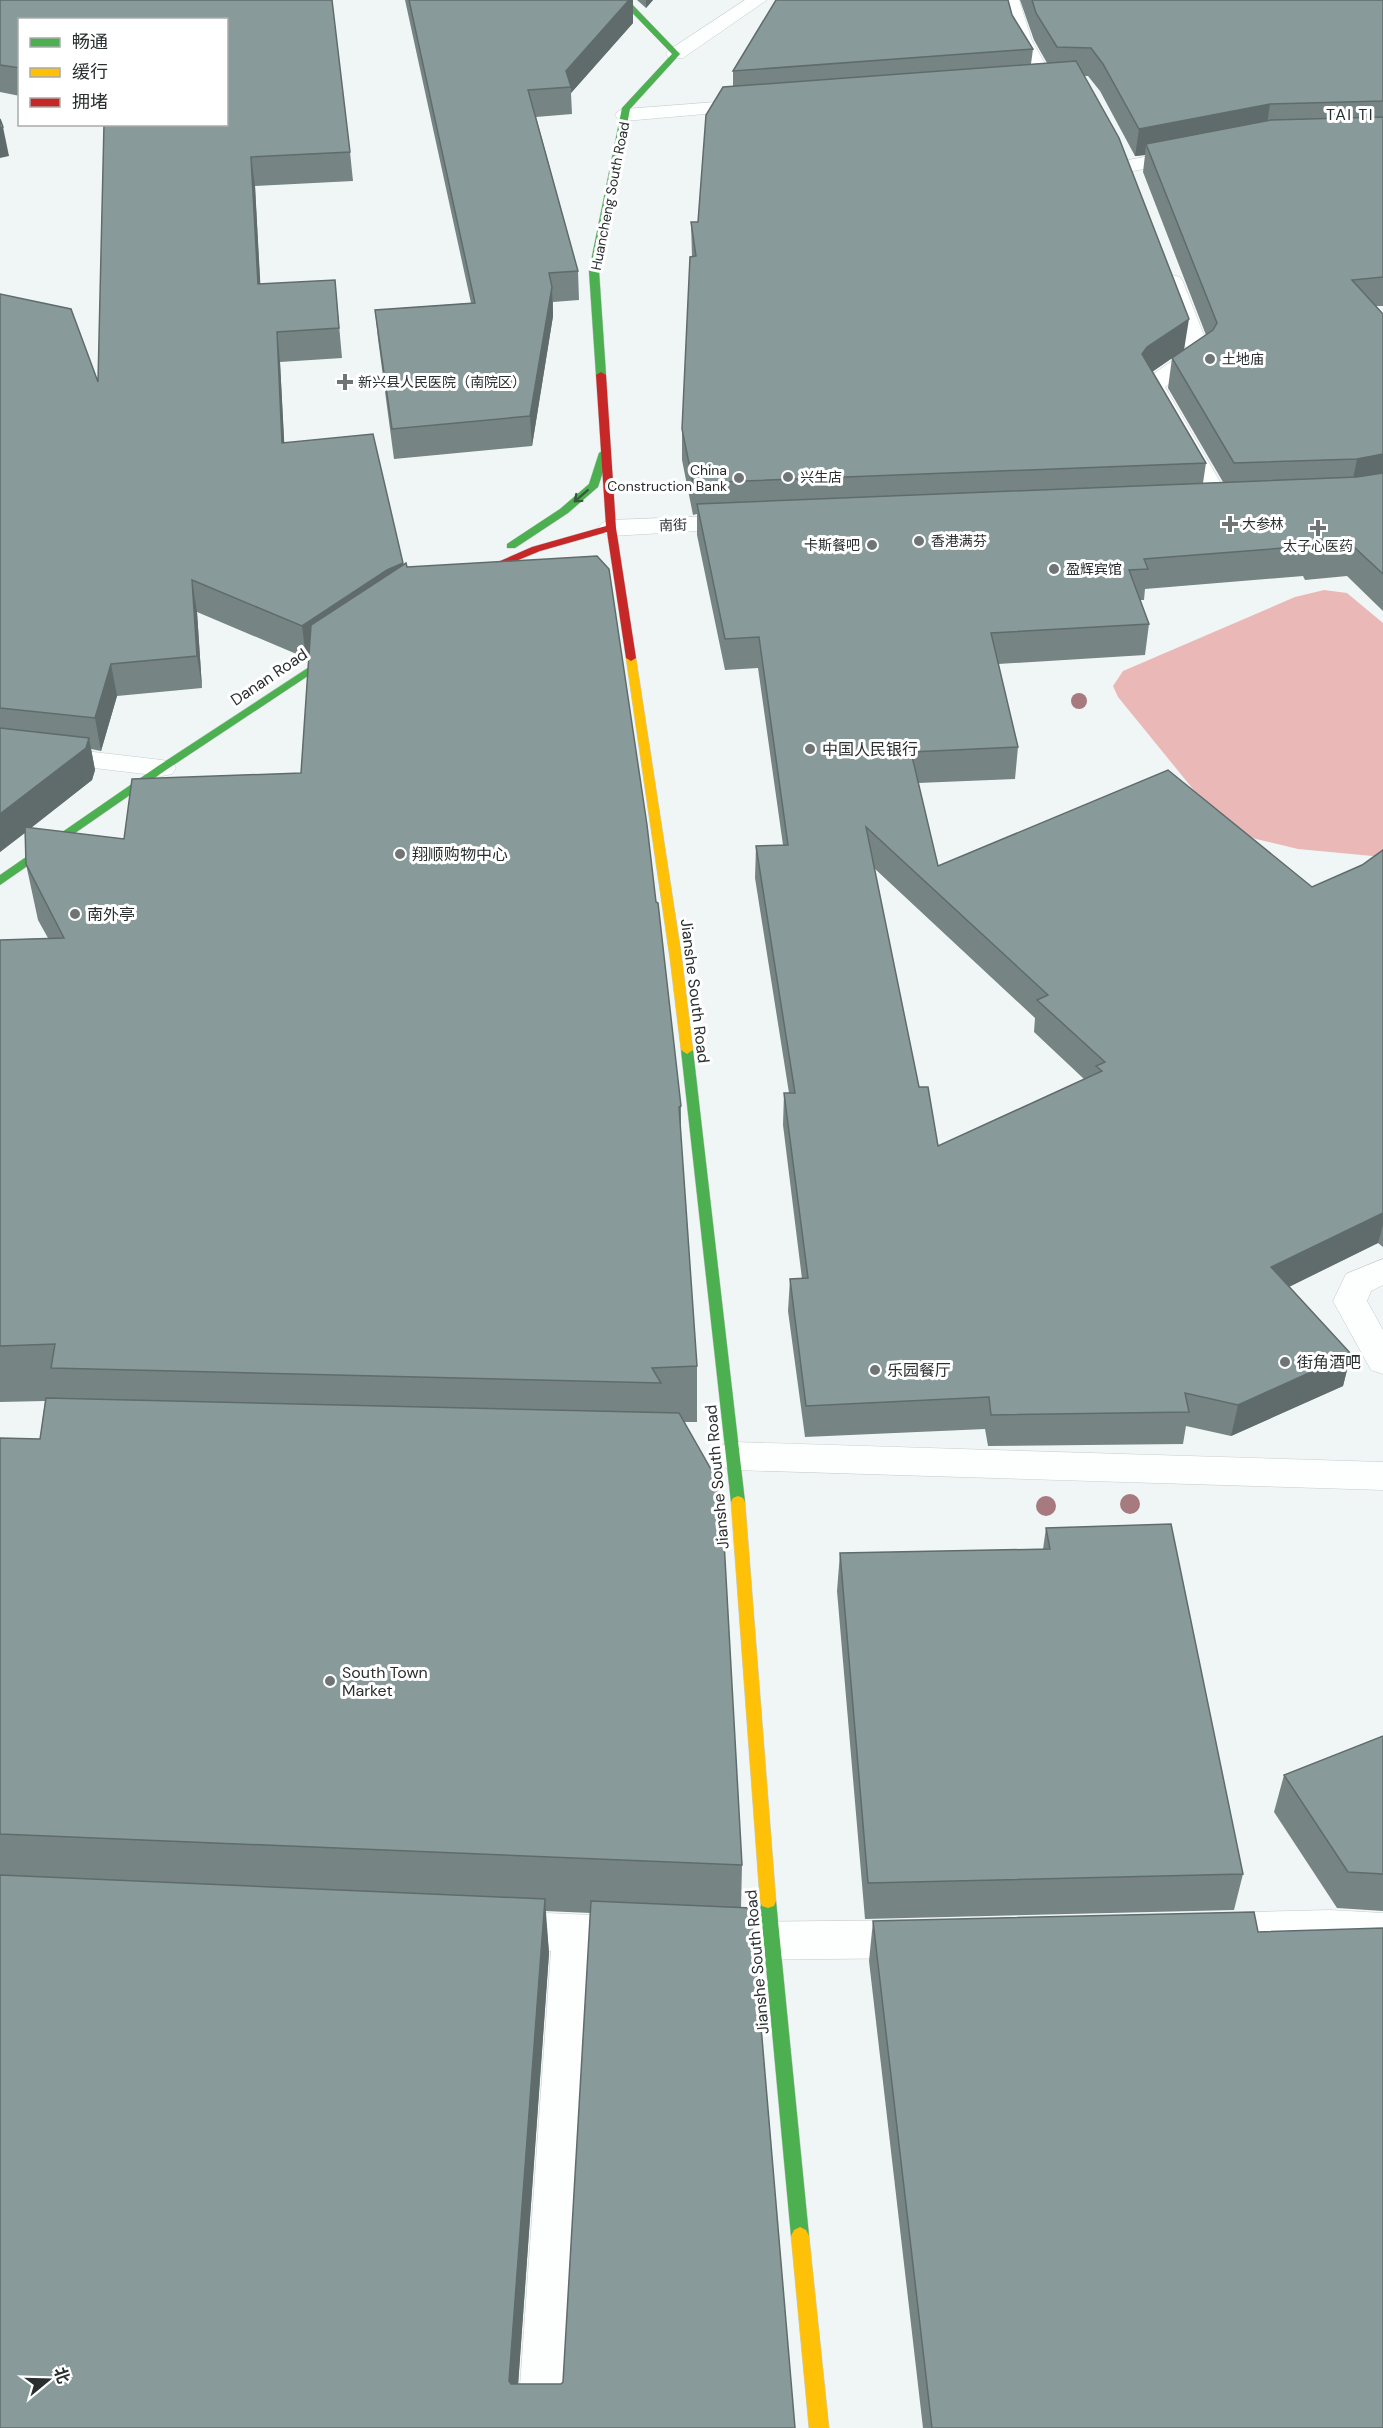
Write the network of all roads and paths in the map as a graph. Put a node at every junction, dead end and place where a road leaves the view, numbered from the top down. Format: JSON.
{"nodes":[{"id":1,"x":624,"y":0,"type":"edge"},
{"id":2,"x":758,"y":0,"type":"edge"},
{"id":3,"x":1010,"y":0,"type":"edge"},
{"id":4,"x":676,"y":54,"type":"junction"},
{"id":5,"x":1067,"y":82,"type":"edge"},
{"id":6,"x":780,"y":103,"type":"edge"},
{"id":7,"x":625,"y":115,"type":"junction"},
{"id":8,"x":1208,"y":151,"type":"edge"},
{"id":9,"x":1136,"y":188,"type":"edge"},
{"id":10,"x":1166,"y":265,"type":"edge"},
{"id":11,"x":606,"y":446,"type":"junction"},
{"id":12,"x":1221,"y":504,"type":"edge"},
{"id":13,"x":766,"y":522,"type":"edge"},
{"id":14,"x":611,"y":528,"type":"junction"},
{"id":15,"x":496,"y":581,"type":"edge"},
{"id":16,"x":464,"y":591,"type":"edge"},
{"id":17,"x":607,"y":599,"type":"edge"},
{"id":18,"x":624,"y":620,"type":"junction"},
{"id":19,"x":360,"y":636,"type":"edge"},
{"id":20,"x":0,"y":749,"type":"edge"},
{"id":21,"x":162,"y":768,"type":"junction"},
{"id":22,"x":0,"y":881,"type":"edge"},
{"id":23,"x":1383,"y":1271,"type":"edge"},
{"id":24,"x":1383,"y":1361,"type":"edge"},
{"id":25,"x":728,"y":1456,"type":"junction"},
{"id":26,"x":1383,"y":1476,"type":"edge"},
{"id":27,"x":465,"y":1929,"type":"edge"},
{"id":28,"x":1383,"y":1932,"type":"edge"},
{"id":29,"x":573,"y":1933,"type":"junction"},
{"id":30,"x":1176,"y":1933,"type":"edge"},
{"id":31,"x":666,"y":1937,"type":"edge"},
{"id":32,"x":949,"y":1938,"type":"edge"},
{"id":33,"x":712,"y":1939,"type":"edge"},
{"id":34,"x":771,"y":1942,"type":"junction"},
{"id":35,"x":541,"y":2428,"type":"edge"},
{"id":36,"x":819,"y":2428,"type":"edge"}],
"edges":[{"from":1,"to":4,"type":"street"},
{"from":2,"to":4,"type":"street","name":"Huancheng South Road"},
{"from":3,"to":5,"type":"street"},
{"from":4,"to":7,"type":"street","name":"Huancheng South Road"},
{"from":6,"to":7,"type":"street"},
{"from":7,"to":11,"type":"street","name":"Huancheng South Road"},
{"from":8,"to":9,"type":"street"},
{"from":10,"to":12,"type":"street"},
{"from":11,"to":14,"type":"street","name":"Huancheng South Road"},
{"from":11,"to":14,"type":"street","one_way":true},
{"from":13,"to":14,"type":"street","name":"南街"},
{"from":14,"to":18,"type":"street","name":"Jianshe South Road"},
{"from":15,"to":16,"type":"street"},
{"from":17,"to":18,"type":"street"},
{"from":18,"to":25,"type":"street","name":"Jianshe South Road"},
{"from":19,"to":21,"type":"street","name":"Danan Road"},
{"from":20,"to":21,"type":"street"},
{"from":21,"to":22,"type":"street","name":"Danan Road"},
{"from":23,"to":24,"type":"street"},
{"from":25,"to":26,"type":"street"},
{"from":25,"to":34,"type":"street","name":"Jianshe South Road"},
{"from":27,"to":29,"type":"street"},
{"from":28,"to":30,"type":"street"},
{"from":29,"to":31,"type":"street"},
{"from":29,"to":35,"type":"street"},
{"from":32,"to":34,"type":"street"},
{"from":33,"to":34,"type":"street"},
{"from":34,"to":36,"type":"street","name":"Jianshe South Road"}]}
